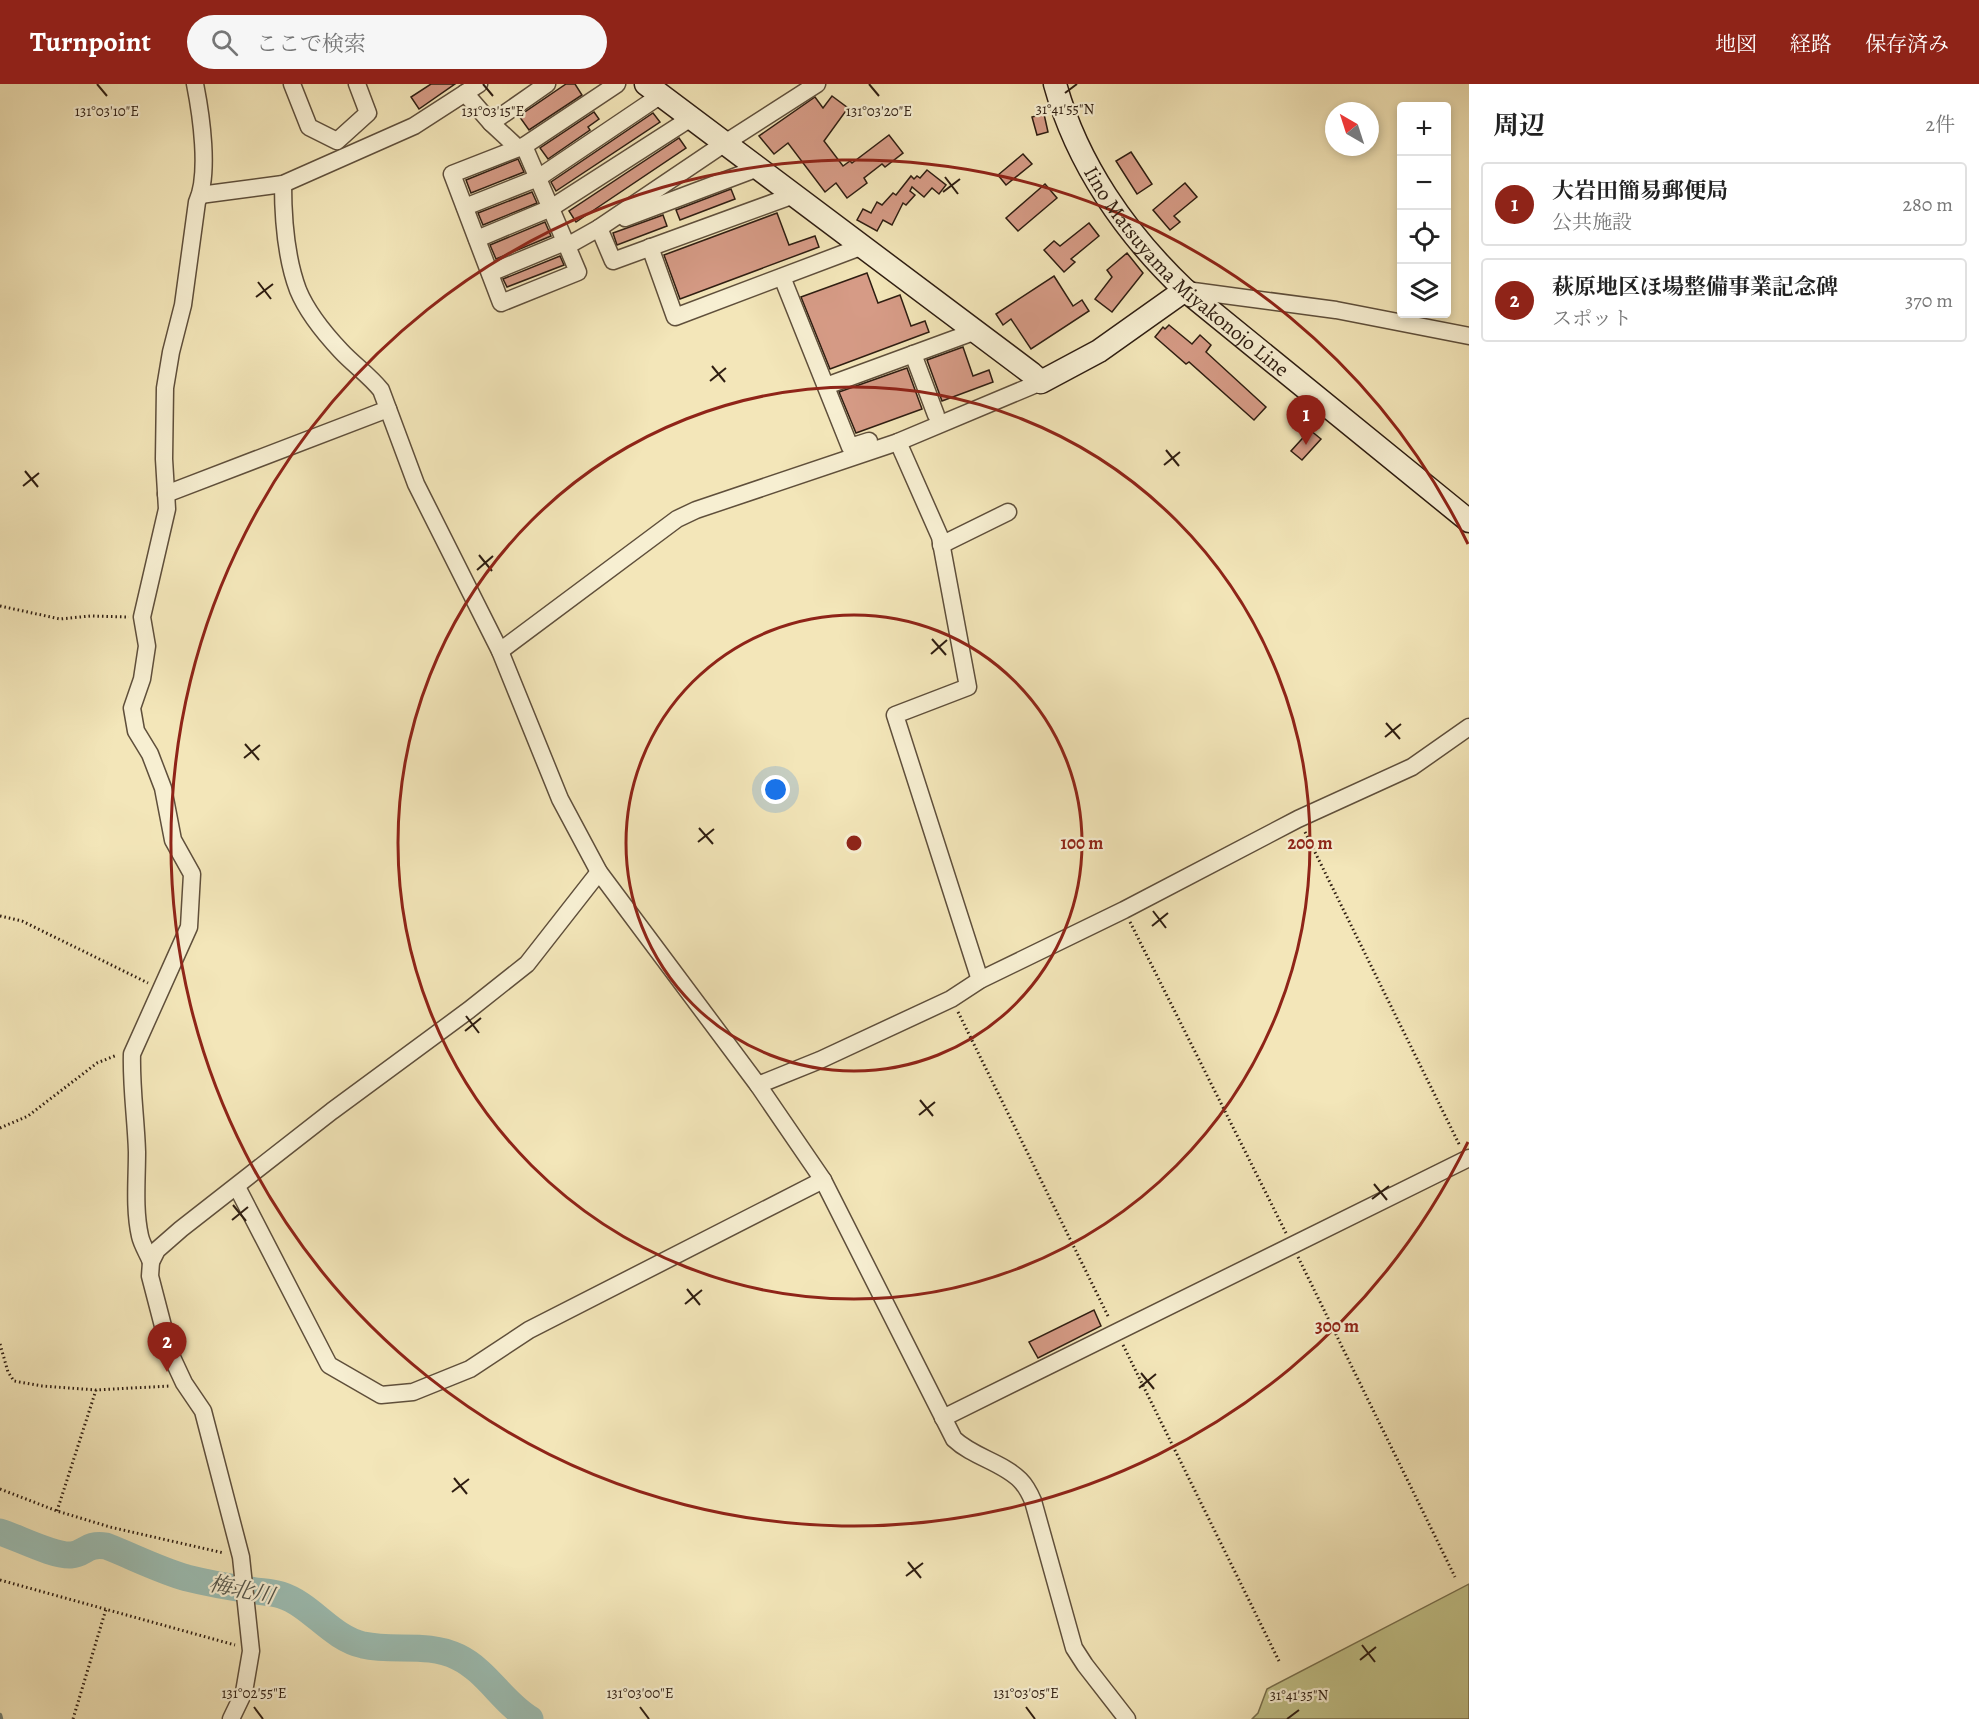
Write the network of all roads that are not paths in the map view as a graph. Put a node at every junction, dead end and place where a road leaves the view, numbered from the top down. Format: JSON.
{"nodes":[{"id":1,"x":195,"y":84,"type":"edge"},
{"id":2,"x":292,"y":84,"type":"edge"},
{"id":3,"x":357,"y":84,"type":"edge"},
{"id":4,"x":479,"y":84,"type":"edge"},
{"id":5,"x":547,"y":84,"type":"edge"},
{"id":6,"x":616,"y":84,"type":"edge"},
{"id":7,"x":818,"y":84,"type":"edge"},
{"id":8,"x":1055,"y":84,"type":"edge"},
{"id":9,"x":653,"y":90,"type":"edge"},
{"id":10,"x":465,"y":93,"type":"junction"},
{"id":11,"x":691,"y":118,"type":"junction"},
{"id":12,"x":491,"y":123,"type":"junction"},
{"id":13,"x":725,"y":143,"type":"junction"},
{"id":14,"x":521,"y":147,"type":"junction"},
{"id":15,"x":758,"y":168,"type":"junction"},
{"id":16,"x":538,"y":178,"type":"junction"},
{"id":17,"x":283,"y":184,"type":"junction"},
{"id":18,"x":200,"y":195,"type":"junction"},
{"id":19,"x":794,"y":195,"type":"junction"},
{"id":20,"x":465,"y":207,"type":"junction"},
{"id":21,"x":550,"y":208,"type":"junction"},
{"id":22,"x":599,"y":228,"type":"junction"},
{"id":23,"x":477,"y":239,"type":"junction"},
{"id":24,"x":566,"y":244,"type":"junction"},
{"id":25,"x":863,"y":246,"type":"junction"},
{"id":26,"x":650,"y":247,"type":"junction"},
{"id":27,"x":490,"y":273,"type":"junction"},
{"id":28,"x":782,"y":277,"type":"junction"},
{"id":29,"x":1185,"y":290,"type":"junction"},
{"id":30,"x":976,"y":331,"type":"junction"},
{"id":31,"x":1469,"y":336,"type":"edge"},
{"id":32,"x":914,"y":354,"type":"junction"},
{"id":33,"x":1041,"y":382,"type":"junction"},
{"id":34,"x":1010,"y":384,"type":"dead end"},
{"id":35,"x":826,"y":386,"type":"junction"},
{"id":36,"x":388,"y":409,"type":"junction"},
{"id":37,"x":936,"y":416,"type":"junction"},
{"id":38,"x":898,"y":442,"type":"junction"},
{"id":39,"x":166,"y":494,"type":"junction"},
{"id":40,"x":1008,"y":512,"type":"dead end"},
{"id":41,"x":1469,"y":521,"type":"edge"},
{"id":42,"x":941,"y":545,"type":"junction"},
{"id":43,"x":500,"y":651,"type":"junction"},
{"id":44,"x":1469,"y":727,"type":"edge"},
{"id":45,"x":599,"y":872,"type":"junction"},
{"id":46,"x":980,"y":980,"type":"junction"},
{"id":47,"x":758,"y":1085,"type":"junction"},
{"id":48,"x":1468,"y":1159,"type":"edge"},
{"id":49,"x":823,"y":1180,"type":"junction"},
{"id":50,"x":237,"y":1187,"type":"junction"},
{"id":51,"x":152,"y":1262,"type":"junction"},
{"id":52,"x":943,"y":1418,"type":"junction"},
{"id":53,"x":231,"y":1719,"type":"edge"},
{"id":54,"x":1126,"y":1719,"type":"edge"}],
"edges":[{"from":1,"to":18,"type":"street"},
{"from":2,"to":3,"type":"street"},
{"from":4,"to":10,"type":"street"},
{"from":5,"to":12,"type":"street"},
{"from":6,"to":14,"type":"street"},
{"from":7,"to":13,"type":"street"},
{"from":8,"to":29,"type":"street","name":"Iino Matsuyama Miyakonojo Line"},
{"from":9,"to":11,"type":"street"},
{"from":9,"to":16,"type":"street"},
{"from":10,"to":12,"type":"street"},
{"from":10,"to":17,"type":"street"},
{"from":11,"to":13,"type":"street"},
{"from":11,"to":21,"type":"street"},
{"from":12,"to":14,"type":"street"},
{"from":13,"to":15,"type":"street"},
{"from":13,"to":22,"type":"street"},
{"from":14,"to":16,"type":"street"},
{"from":14,"to":20,"type":"street"},
{"from":15,"to":19,"type":"street"},
{"from":15,"to":22,"type":"street"},
{"from":16,"to":20,"type":"street"},
{"from":16,"to":21,"type":"street"},
{"from":17,"to":18,"type":"street"},
{"from":17,"to":36,"type":"street"},
{"from":18,"to":39,"type":"street"},
{"from":19,"to":25,"type":"street"},
{"from":19,"to":26,"type":"street"},
{"from":20,"to":23,"type":"street"},
{"from":21,"to":23,"type":"street"},
{"from":21,"to":24,"type":"street"},
{"from":22,"to":24,"type":"street"},
{"from":22,"to":26,"type":"street"},
{"from":23,"to":27,"type":"street"},
{"from":24,"to":27,"type":"street"},
{"from":24,"to":27,"type":"street"},
{"from":25,"to":28,"type":"street"},
{"from":25,"to":30,"type":"street"},
{"from":26,"to":28,"type":"street"},
{"from":28,"to":35,"type":"street"},
{"from":29,"to":31,"type":"street"},
{"from":29,"to":33,"type":"street"},
{"from":29,"to":41,"type":"street","name":"Iino Matsuyama Miyakonojo Line"},
{"from":30,"to":32,"type":"street"},
{"from":30,"to":33,"type":"street"},
{"from":32,"to":35,"type":"street"},
{"from":32,"to":37,"type":"street"},
{"from":33,"to":38,"type":"street"},
{"from":34,"to":37,"type":"street"},
{"from":35,"to":37,"type":"street"},
{"from":36,"to":39,"type":"street"},
{"from":36,"to":43,"type":"street"},
{"from":38,"to":42,"type":"street"},
{"from":38,"to":43,"type":"street"},
{"from":39,"to":51,"type":"street"},
{"from":40,"to":42,"type":"street"},
{"from":42,"to":46,"type":"street"},
{"from":43,"to":45,"type":"street"},
{"from":44,"to":46,"type":"street"},
{"from":45,"to":47,"type":"street"},
{"from":45,"to":50,"type":"street"},
{"from":46,"to":47,"type":"street"},
{"from":47,"to":49,"type":"street"},
{"from":48,"to":52,"type":"street"},
{"from":49,"to":50,"type":"street"},
{"from":49,"to":52,"type":"street"},
{"from":50,"to":51,"type":"street"},
{"from":51,"to":53,"type":"street"},
{"from":52,"to":54,"type":"street"}]}
